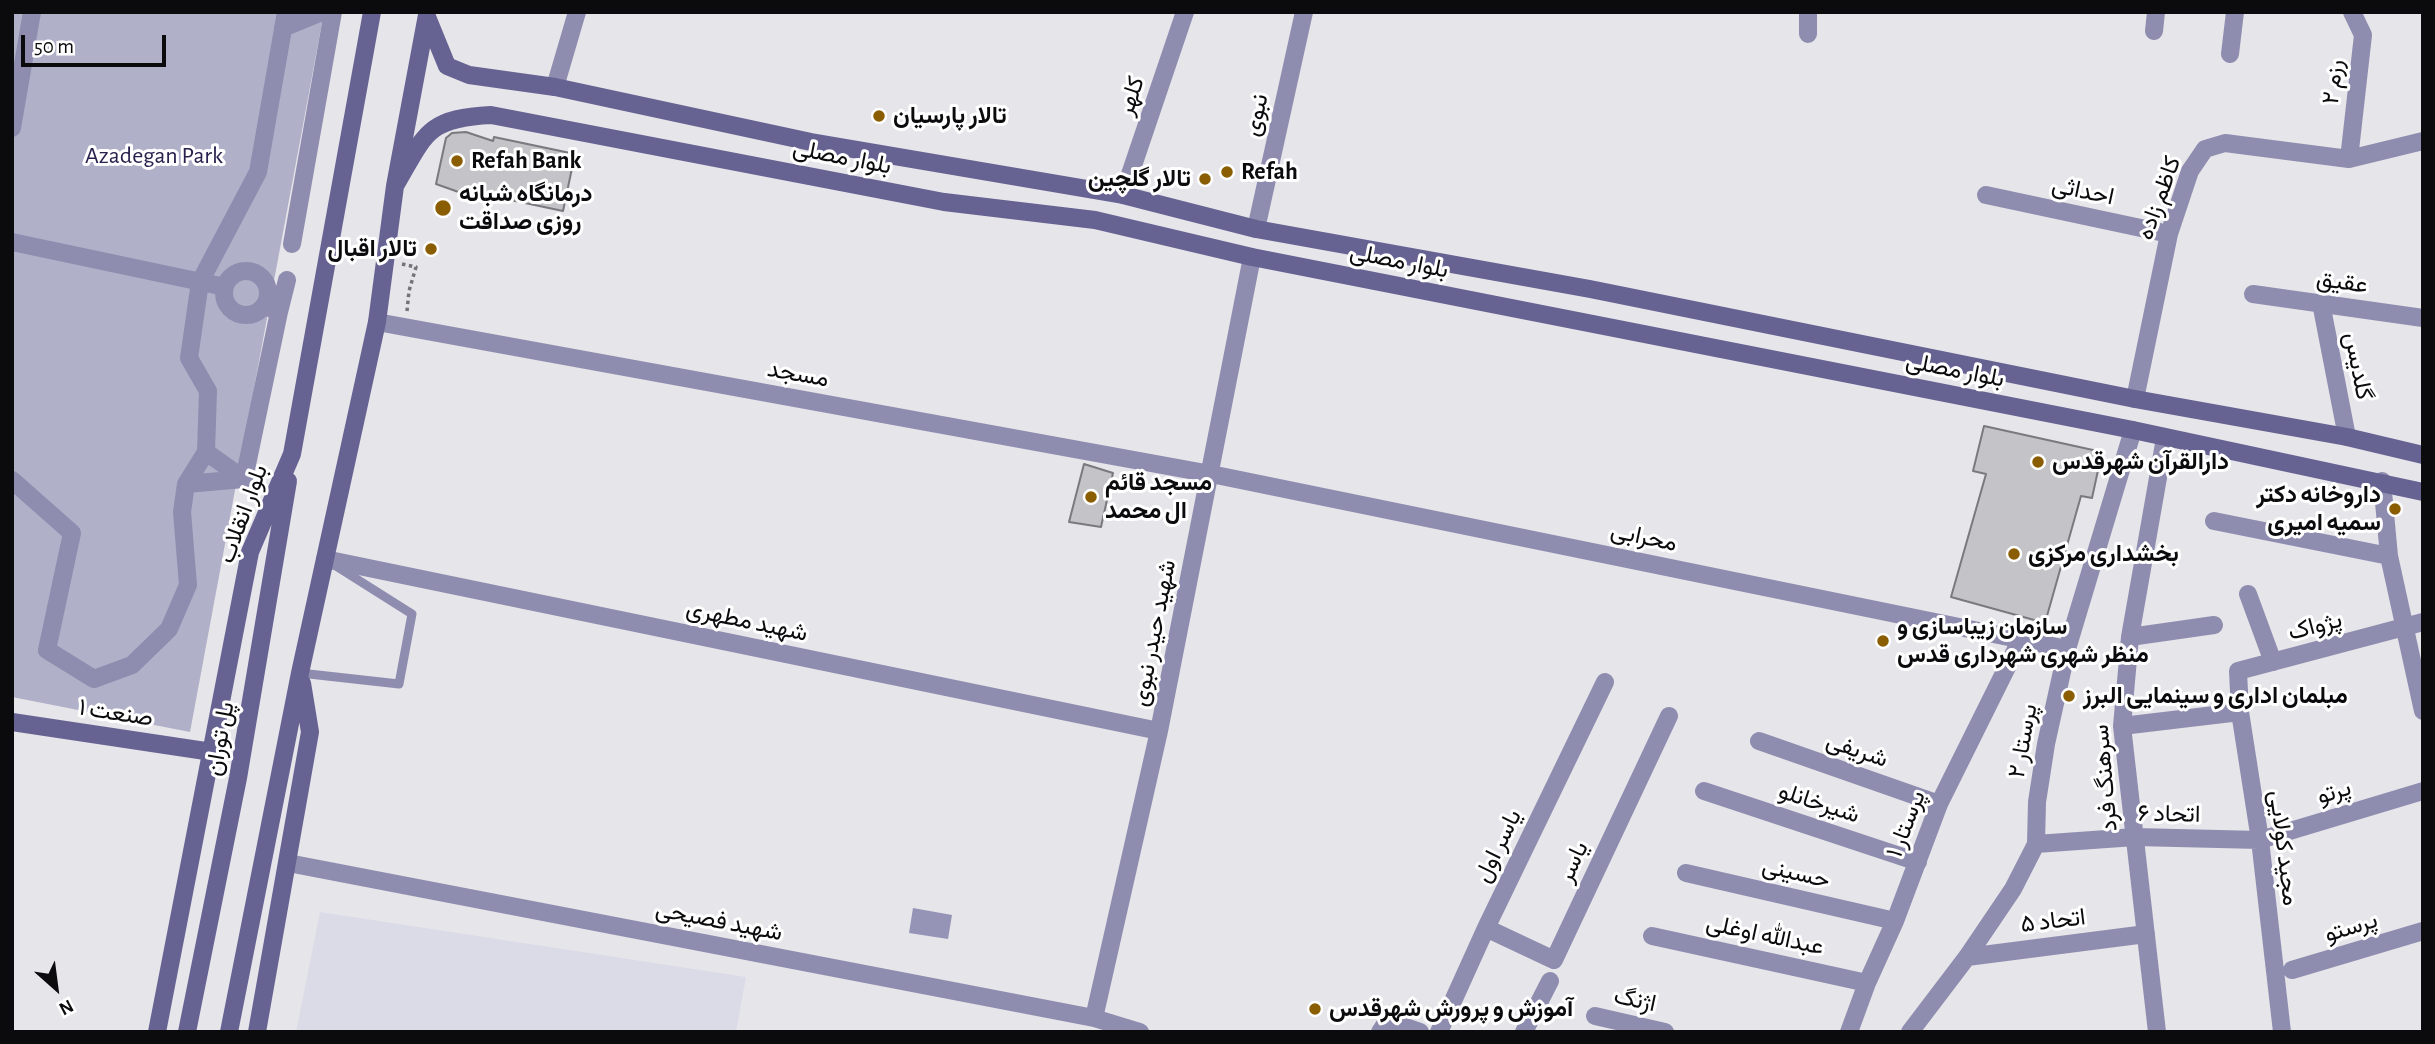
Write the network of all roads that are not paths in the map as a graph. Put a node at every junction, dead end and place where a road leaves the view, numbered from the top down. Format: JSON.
{"nodes":[{"id":1,"x":32,"y":12,"type":"edge"},
{"id":2,"x":322,"y":12,"type":"edge"},
{"id":3,"x":333,"y":12,"type":"edge"},
{"id":4,"x":372,"y":12,"type":"edge"},
{"id":5,"x":577,"y":12,"type":"edge"},
{"id":6,"x":1185,"y":12,"type":"edge"},
{"id":7,"x":1304,"y":12,"type":"edge"},
{"id":8,"x":1808,"y":12,"type":"edge"},
{"id":9,"x":2156,"y":12,"type":"edge"},
{"id":10,"x":2235,"y":12,"type":"edge"},
{"id":11,"x":2352,"y":12,"type":"edge"},
{"id":12,"x":427,"y":14,"type":"edge"},
{"id":13,"x":285,"y":20,"type":"edge"},
{"id":14,"x":2154,"y":31,"type":"dead end"},
{"id":15,"x":1808,"y":34,"type":"dead end"},
{"id":16,"x":2230,"y":54,"type":"dead end"},
{"id":17,"x":555,"y":87,"type":"junction"},
{"id":18,"x":12,"y":128,"type":"edge"},
{"id":19,"x":2423,"y":141,"type":"edge"},
{"id":20,"x":2349,"y":159,"type":"junction"},
{"id":21,"x":395,"y":186,"type":"junction"},
{"id":22,"x":1123,"y":195,"type":"junction"},
{"id":23,"x":1986,"y":195,"type":"dead end"},
{"id":24,"x":1256,"y":229,"type":"junction"},
{"id":25,"x":2169,"y":234,"type":"junction"},
{"id":26,"x":12,"y":242,"type":"edge"},
{"id":27,"x":292,"y":244,"type":"dead end"},
{"id":28,"x":1252,"y":257,"type":"junction"},
{"id":29,"x":287,"y":281,"type":"dead end"},
{"id":30,"x":200,"y":282,"type":"junction"},
{"id":31,"x":225,"y":287,"type":"junction"},
{"id":32,"x":2253,"y":293,"type":"dead end"},
{"id":33,"x":2321,"y":303,"type":"junction"},
{"id":34,"x":271,"y":309,"type":"junction"},
{"id":35,"x":2423,"y":318,"type":"edge"},
{"id":36,"x":377,"y":322,"type":"junction"},
{"id":37,"x":2135,"y":399,"type":"junction"},
{"id":38,"x":2133,"y":430,"type":"junction"},
{"id":39,"x":2347,"y":437,"type":"junction"},
{"id":40,"x":2165,"y":438,"type":"junction"},
{"id":41,"x":206,"y":452,"type":"junction"},
{"id":42,"x":292,"y":454,"type":"junction"},
{"id":43,"x":2423,"y":456,"type":"edge"},
{"id":44,"x":1211,"y":474,"type":"junction"},
{"id":45,"x":244,"y":479,"type":"junction"},
{"id":46,"x":12,"y":480,"type":"edge"},
{"id":47,"x":2382,"y":481,"type":"junction"},
{"id":48,"x":186,"y":484,"type":"junction"},
{"id":49,"x":2423,"y":492,"type":"edge"},
{"id":50,"x":2214,"y":521,"type":"dead end"},
{"id":51,"x":2389,"y":556,"type":"junction"},
{"id":52,"x":326,"y":559,"type":"junction"},
{"id":53,"x":2248,"y":594,"type":"dead end"},
{"id":54,"x":2423,"y":622,"type":"edge"},
{"id":55,"x":2214,"y":625,"type":"dead end"},
{"id":56,"x":2404,"y":627,"type":"junction"},
{"id":57,"x":2130,"y":637,"type":"junction"},
{"id":58,"x":2021,"y":639,"type":"junction"},
{"id":59,"x":2067,"y":649,"type":"junction"},
{"id":60,"x":2273,"y":662,"type":"junction"},
{"id":61,"x":2238,"y":671,"type":"joint"},
{"id":62,"x":300,"y":673,"type":"junction"},
{"id":63,"x":1605,"y":682,"type":"dead end"},
{"id":64,"x":2423,"y":710,"type":"edge"},
{"id":65,"x":2240,"y":712,"type":"junction"},
{"id":66,"x":1669,"y":716,"type":"dead end"},
{"id":67,"x":12,"y":722,"type":"edge"},
{"id":68,"x":2122,"y":726,"type":"junction"},
{"id":69,"x":1159,"y":731,"type":"junction"},
{"id":70,"x":1759,"y":741,"type":"dead end"},
{"id":71,"x":212,"y":752,"type":"junction"},
{"id":72,"x":1704,"y":791,"type":"dead end"},
{"id":73,"x":2423,"y":791,"type":"edge"},
{"id":74,"x":1938,"y":804,"type":"junction"},
{"id":75,"x":2135,"y":837,"type":"junction"},
{"id":76,"x":2260,"y":839,"type":"junction"},
{"id":77,"x":2036,"y":844,"type":"junction"},
{"id":78,"x":1918,"y":862,"type":"junction"},
{"id":79,"x":288,"y":863,"type":"junction"},
{"id":80,"x":1686,"y":873,"type":"dead end"},
{"id":81,"x":1895,"y":921,"type":"junction"},
{"id":82,"x":1486,"y":928,"type":"junction"},
{"id":83,"x":2423,"y":931,"type":"edge"},
{"id":84,"x":2146,"y":934,"type":"junction"},
{"id":85,"x":1652,"y":936,"type":"dead end"},
{"id":86,"x":1967,"y":957,"type":"junction"},
{"id":87,"x":2292,"y":970,"type":"dead end"},
{"id":88,"x":1550,"y":981,"type":"dead end"},
{"id":89,"x":1867,"y":983,"type":"junction"},
{"id":90,"x":1595,"y":1016,"type":"dead end"},
{"id":91,"x":1094,"y":1018,"type":"junction"},
{"id":92,"x":157,"y":1032,"type":"edge"},
{"id":93,"x":187,"y":1032,"type":"edge"},
{"id":94,"x":229,"y":1032,"type":"edge"},
{"id":95,"x":257,"y":1032,"type":"edge"},
{"id":96,"x":1140,"y":1032,"type":"edge"},
{"id":97,"x":1380,"y":1032,"type":"edge"},
{"id":98,"x":1420,"y":1032,"type":"edge"},
{"id":99,"x":1439,"y":1032,"type":"edge"},
{"id":100,"x":1524,"y":1032,"type":"edge"},
{"id":101,"x":1665,"y":1032,"type":"edge"},
{"id":102,"x":1849,"y":1032,"type":"edge"},
{"id":103,"x":1910,"y":1032,"type":"edge"},
{"id":104,"x":2157,"y":1032,"type":"edge"},
{"id":105,"x":2282,"y":1032,"type":"edge"}],
"edges":[{"from":1,"to":18,"type":"street"},
{"from":2,"to":13,"type":"street"},
{"from":3,"to":27,"type":"street"},
{"from":4,"to":42,"type":"main road","name":"بلوار انقلاب"},
{"from":5,"to":17,"type":"street"},
{"from":6,"to":22,"type":"street","name":"کلهر"},
{"from":7,"to":24,"type":"street","name":"نبوی"},
{"from":8,"to":15,"type":"street"},
{"from":9,"to":14,"type":"street"},
{"from":10,"to":16,"type":"street"},
{"from":11,"to":20,"type":"street","name":"رزم ۲"},
{"from":12,"to":17,"type":"main road","name":"بلوار مصلی"},
{"from":12,"to":21,"type":"main road"},
{"from":13,"to":30,"type":"street"},
{"from":17,"to":22,"type":"main road","name":"بلوار مصلی"},
{"from":19,"to":20,"type":"street","name":"کاظم زاده"},
{"from":20,"to":25,"type":"street","name":"کاظم زاده"},
{"from":21,"to":28,"type":"main road","name":"بلوار مصلی"},
{"from":21,"to":36,"type":"main road"},
{"from":22,"to":24,"type":"main road","name":"بلوار مصلی"},
{"from":23,"to":25,"type":"street","name":"احداثی"},
{"from":24,"to":28,"type":"main road"},
{"from":24,"to":37,"type":"main road","name":"بلوار مصلی"},
{"from":25,"to":37,"type":"street","name":"کاظم زاده"},
{"from":26,"to":30,"type":"street"},
{"from":28,"to":38,"type":"main road","name":"بلوار مصلی"},
{"from":28,"to":44,"type":"street","name":"شهید حیدر نبوی"},
{"from":29,"to":34,"type":"street"},
{"from":30,"to":31,"type":"street"},
{"from":30,"to":41,"type":"street"},
{"from":31,"to":34,"type":"street"},
{"from":31,"to":34,"type":"street"},
{"from":32,"to":33,"type":"street","name":"عقیق"},
{"from":33,"to":35,"type":"street","name":"عقیق"},
{"from":33,"to":39,"type":"street","name":"گلدیس"},
{"from":34,"to":45,"type":"street"},
{"from":36,"to":44,"type":"street","name":"مسجد"},
{"from":36,"to":52,"type":"main road"},
{"from":37,"to":38,"type":"main road"},
{"from":37,"to":39,"type":"main road","name":"بلوار مصلی"},
{"from":38,"to":40,"type":"main road","name":"بلوار مصلی"},
{"from":38,"to":59,"type":"street","name":"پرستار ۲"},
{"from":39,"to":43,"type":"main road","name":"بلوار مصلی"},
{"from":40,"to":47,"type":"main road","name":"بلوار مصلی"},
{"from":40,"to":57,"type":"street","name":"سرهنگ فرد"},
{"from":41,"to":45,"type":"street"},
{"from":41,"to":48,"type":"street"},
{"from":42,"to":71,"type":"main road","name":"بلوار انقلاب"},
{"from":42,"to":93,"type":"main road","name":"پل توران"},
{"from":44,"to":58,"type":"street","name":"محرابی"},
{"from":44,"to":69,"type":"street","name":"شهید حیدر نبوی"},
{"from":45,"to":48,"type":"street"},
{"from":46,"to":48,"type":"street"},
{"from":47,"to":49,"type":"main road","name":"بلوار مصلی"},
{"from":47,"to":51,"type":"street"},
{"from":50,"to":51,"type":"street"},
{"from":51,"to":56,"type":"street"},
{"from":52,"to":62,"type":"main road"},
{"from":52,"to":62,"type":"lane"},
{"from":52,"to":69,"type":"street","name":"شهید مطهری"},
{"from":53,"to":60,"type":"street"},
{"from":54,"to":56,"type":"street","name":"پژواک"},
{"from":55,"to":57,"type":"street"},
{"from":56,"to":60,"type":"street","name":"پژواک"},
{"from":56,"to":64,"type":"street"},
{"from":57,"to":68,"type":"street","name":"سرهنگ فرد"},
{"from":58,"to":59,"type":"street","name":"محرابی"},
{"from":58,"to":74,"type":"street","name":"پرستار ۱"},
{"from":59,"to":77,"type":"street","name":"پرستار ۲"},
{"from":60,"to":61,"type":"street","name":"پژواک"},
{"from":61,"to":65,"type":"street","name":"مجید کولایی"},
{"from":62,"to":79,"type":"main road"},
{"from":62,"to":94,"type":"main road"},
{"from":63,"to":82,"type":"street","name":"یاسر اول"},
{"from":65,"to":68,"type":"street"},
{"from":65,"to":76,"type":"street","name":"مجید کولایی"},
{"from":66,"to":82,"type":"street","name":"یاسر"},
{"from":67,"to":71,"type":"main road","name":"صنعت ۱"},
{"from":68,"to":75,"type":"street","name":"سرهنگ فرد"},
{"from":69,"to":91,"type":"street","name":"شهید حیدر نبوی"},
{"from":70,"to":74,"type":"street","name":"شریفی"},
{"from":71,"to":92,"type":"main road","name":"بلوار انقلاب"},
{"from":72,"to":78,"type":"street","name":"شیرخانلو"},
{"from":73,"to":76,"type":"street","name":"پرتو"},
{"from":74,"to":78,"type":"street","name":"پرستار ۱"},
{"from":75,"to":76,"type":"street","name":"اتحاد ۶"},
{"from":75,"to":77,"type":"street","name":"اتحاد ۶"},
{"from":75,"to":84,"type":"street","name":"سرهنگ فرد"},
{"from":76,"to":105,"type":"street","name":"مجید کولایی"},
{"from":77,"to":86,"type":"street","name":"پرستار ۲"},
{"from":78,"to":81,"type":"street","name":"پرستار ۱"},
{"from":79,"to":91,"type":"street","name":"شهید فصیحی"},
{"from":79,"to":95,"type":"main road"},
{"from":80,"to":81,"type":"street","name":"حسینی"},
{"from":81,"to":89,"type":"street","name":"پرستار ۱"},
{"from":82,"to":99,"type":"street","name":"یاسر اول"},
{"from":83,"to":87,"type":"street","name":"پرستو"},
{"from":84,"to":86,"type":"street","name":"اتحاد ۵"},
{"from":84,"to":104,"type":"street","name":"سرهنگ فرد"},
{"from":85,"to":89,"type":"street","name":"عبدالله اوغلی"},
{"from":86,"to":103,"type":"street","name":"پرستار ۲"},
{"from":88,"to":100,"type":"street"},
{"from":89,"to":102,"type":"street","name":"پرستار ۱"},
{"from":90,"to":101,"type":"street","name":"اژنگ"},
{"from":91,"to":96,"type":"street","name":"شهید فصیحی"},
{"from":97,"to":98,"type":"street"}]}
